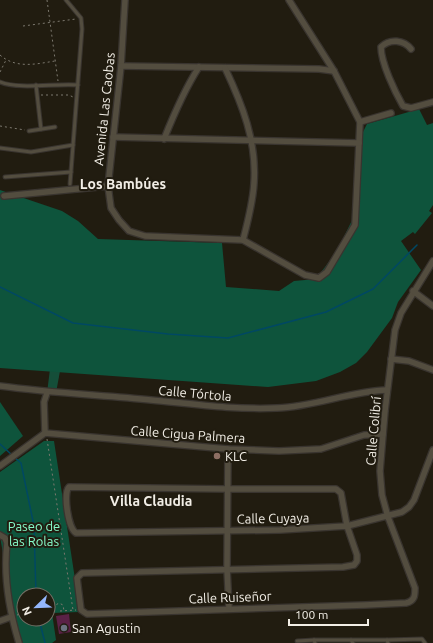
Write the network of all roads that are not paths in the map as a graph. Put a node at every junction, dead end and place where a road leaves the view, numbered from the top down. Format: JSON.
{"nodes":[{"id":1,"x":66,"y":0,"type":"edge"},
{"id":2,"x":125,"y":0,"type":"edge"},
{"id":3,"x":289,"y":0,"type":"edge"},
{"id":4,"x":411,"y":48,"type":"dead end"},
{"id":5,"x":325,"y":57,"type":"junction"},
{"id":6,"x":121,"y":66,"type":"junction"},
{"id":7,"x":199,"y":67,"type":"junction"},
{"id":8,"x":225,"y":68,"type":"junction"},
{"id":9,"x":319,"y":68,"type":"junction"},
{"id":10,"x":334,"y":71,"type":"junction"},
{"id":11,"x":0,"y":82,"type":"edge"},
{"id":12,"x":36,"y":85,"type":"junction"},
{"id":13,"x":78,"y":85,"type":"junction"},
{"id":14,"x":433,"y":102,"type":"edge"},
{"id":15,"x":391,"y":113,"type":"dead end"},
{"id":16,"x":360,"y":122,"type":"junction"},
{"id":17,"x":55,"y":127,"type":"dead end"},
{"id":18,"x":41,"y":129,"type":"junction"},
{"id":19,"x":29,"y":131,"type":"road end"},
{"id":20,"x":113,"y":137,"type":"junction"},
{"id":21,"x":164,"y":138,"type":"junction"},
{"id":22,"x":252,"y":141,"type":"junction"},
{"id":23,"x":359,"y":144,"type":"junction"},
{"id":24,"x":73,"y":145,"type":"junction"},
{"id":25,"x":0,"y":148,"type":"edge"},
{"id":26,"x":71,"y":172,"type":"junction"},
{"id":27,"x":5,"y":177,"type":"dead end"},
{"id":28,"x":70,"y":184,"type":"dead end"},
{"id":29,"x":108,"y":186,"type":"junction"},
{"id":30,"x":4,"y":196,"type":"dead end"},
{"id":31,"x":244,"y":240,"type":"junction"},
{"id":32,"x":433,"y":261,"type":"edge"},
{"id":33,"x":413,"y":291,"type":"junction"},
{"id":34,"x":433,"y":306,"type":"edge"},
{"id":35,"x":391,"y":359,"type":"junction"},
{"id":36,"x":433,"y":370,"type":"edge"},
{"id":37,"x":0,"y":386,"type":"edge"},
{"id":38,"x":387,"y":390,"type":"junction"},
{"id":39,"x":47,"y":393,"type":"junction"},
{"id":40,"x":45,"y":433,"type":"junction"},
{"id":41,"x":383,"y":434,"type":"junction"},
{"id":42,"x":228,"y":449,"type":"junction"},
{"id":43,"x":433,"y":450,"type":"edge"},
{"id":44,"x":3,"y":464,"type":"edge"},
{"id":45,"x":227,"y":490,"type":"junction"},
{"id":46,"x":388,"y":517,"type":"junction"},
{"id":47,"x":348,"y":526,"type":"junction"},
{"id":48,"x":226,"y":530,"type":"junction"},
{"id":49,"x":2,"y":537,"type":"edge"},
{"id":50,"x":226,"y":569,"type":"junction"},
{"id":51,"x":3,"y":579,"type":"edge"},
{"id":52,"x":415,"y":588,"type":"joint"},
{"id":53,"x":229,"y":608,"type":"junction"},
{"id":54,"x":11,"y":618,"type":"junction"},
{"id":55,"x":0,"y":621,"type":"edge"},
{"id":56,"x":297,"y":641,"type":"dead end"},
{"id":57,"x":315,"y":642,"type":"edge"},
{"id":58,"x":352,"y":642,"type":"edge"},
{"id":59,"x":388,"y":642,"type":"edge"},
{"id":60,"x":18,"y":643,"type":"edge"},
{"id":61,"x":425,"y":643,"type":"edge"}],
"edges":[{"from":1,"to":13,"type":"lane"},
{"from":2,"to":6,"type":"street","name":"Avenida Las Caobas"},
{"from":3,"to":5,"type":"street","name":"Avenida Las Caobas"},
{"from":4,"to":14,"type":"street"},
{"from":5,"to":9,"type":"street"},
{"from":5,"to":10,"type":"street","name":"Avenida Las Caobas"},
{"from":6,"to":7,"type":"street"},
{"from":6,"to":20,"type":"street","name":"Avenida Las Caobas"},
{"from":7,"to":8,"type":"street"},
{"from":7,"to":21,"type":"street"},
{"from":8,"to":9,"type":"street"},
{"from":8,"to":22,"type":"street"},
{"from":9,"to":10,"type":"street"},
{"from":10,"to":16,"type":"street","name":"Avenida Las Caobas"},
{"from":11,"to":12,"type":"lane"},
{"from":12,"to":13,"type":"lane"},
{"from":12,"to":18,"type":"lane"},
{"from":13,"to":24,"type":"lane"},
{"from":15,"to":16,"type":"street"},
{"from":16,"to":23,"type":"street","name":"Avenida Las Caobas"},
{"from":17,"to":18,"type":"lane"},
{"from":18,"to":19,"type":"lane"},
{"from":20,"to":21,"type":"street"},
{"from":20,"to":29,"type":"street","name":"Avenida Las Caobas"},
{"from":21,"to":22,"type":"street"},
{"from":22,"to":23,"type":"street"},
{"from":22,"to":31,"type":"street"},
{"from":23,"to":31,"type":"street","name":"Avenida Las Caobas"},
{"from":24,"to":25,"type":"lane"},
{"from":24,"to":26,"type":"lane"},
{"from":26,"to":27,"type":"lane"},
{"from":26,"to":28,"type":"lane"},
{"from":29,"to":30,"type":"street"},
{"from":29,"to":31,"type":"street","name":"Avenida Las Caobas"},
{"from":32,"to":33,"type":"street","name":"Calle Colibrí"},
{"from":33,"to":34,"type":"street"},
{"from":33,"to":35,"type":"street","name":"Calle Colibrí"},
{"from":35,"to":36,"type":"street"},
{"from":35,"to":38,"type":"street","name":"Calle Colibrí"},
{"from":37,"to":39,"type":"street","name":"Calle Tórtola"},
{"from":38,"to":39,"type":"street","name":"Calle Tórtola"},
{"from":38,"to":41,"type":"street","name":"Calle Colibrí"},
{"from":39,"to":40,"type":"street"},
{"from":40,"to":42,"type":"street","name":"Calle Cigua Palmera"},
{"from":40,"to":44,"type":"street"},
{"from":41,"to":42,"type":"street","name":"Calle Cigua Palmera"},
{"from":41,"to":46,"type":"street","name":"Calle Colibrí"},
{"from":42,"to":45,"type":"street"},
{"from":43,"to":46,"type":"street","name":"Calle Cuyaya"},
{"from":45,"to":47,"type":"street"},
{"from":45,"to":48,"type":"street"},
{"from":45,"to":48,"type":"street","name":"Calle Cuyaya"},
{"from":46,"to":47,"type":"street","name":"Calle Cuyaya"},
{"from":46,"to":52,"type":"street","name":"Calle Colibrí"},
{"from":47,"to":48,"type":"street","name":"Calle Cuyaya"},
{"from":47,"to":50,"type":"street"},
{"from":48,"to":50,"type":"street"},
{"from":49,"to":51,"type":"street"},
{"from":50,"to":53,"type":"street"},
{"from":50,"to":53,"type":"street","name":"Calle Ruiseñor"},
{"from":51,"to":54,"type":"street"},
{"from":52,"to":53,"type":"street","name":"Calle Ruiseñor"},
{"from":54,"to":55,"type":"street"},
{"from":54,"to":60,"type":"street"},
{"from":56,"to":57,"type":"lane"},
{"from":57,"to":58,"type":"lane"},
{"from":58,"to":59,"type":"lane"},
{"from":59,"to":61,"type":"lane"}]}
